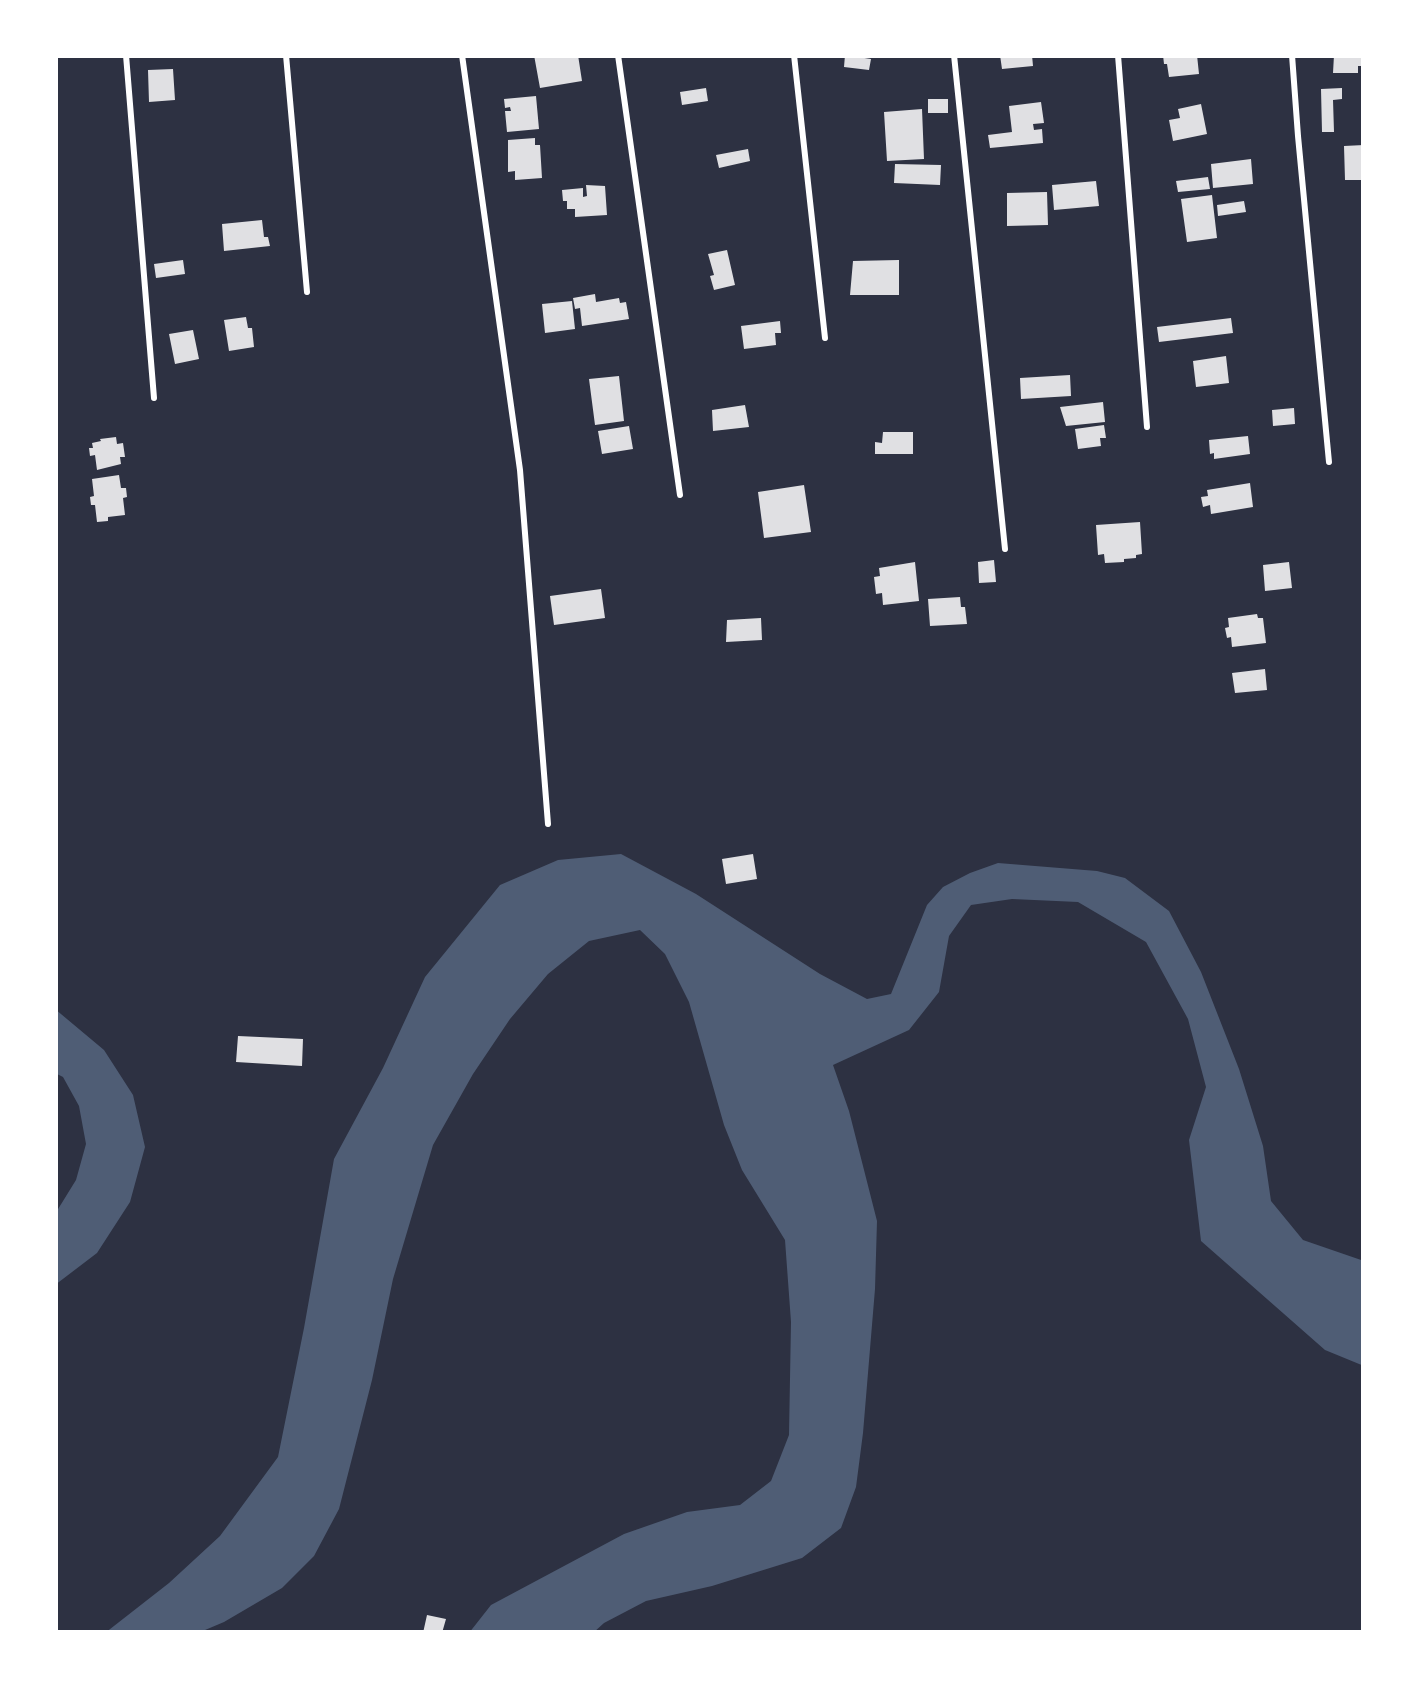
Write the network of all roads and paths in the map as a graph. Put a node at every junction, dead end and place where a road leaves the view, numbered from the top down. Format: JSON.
{"nodes":[{"id":1,"x":126,"y":55,"type":"edge"},
{"id":2,"x":286,"y":55,"type":"edge"},
{"id":3,"x":462,"y":55,"type":"edge"},
{"id":4,"x":618,"y":55,"type":"edge"},
{"id":5,"x":794,"y":55,"type":"edge"},
{"id":6,"x":954,"y":55,"type":"edge"},
{"id":7,"x":1118,"y":55,"type":"edge"},
{"id":8,"x":1292,"y":55,"type":"edge"},
{"id":9,"x":307,"y":292,"type":"dead end"},
{"id":10,"x":825,"y":338,"type":"dead end"},
{"id":11,"x":154,"y":398,"type":"dead end"},
{"id":12,"x":1146,"y":427,"type":"dead end"},
{"id":13,"x":1329,"y":462,"type":"dead end"},
{"id":14,"x":680,"y":495,"type":"dead end"},
{"id":15,"x":1006,"y":549,"type":"dead end"},
{"id":16,"x":548,"y":824,"type":"dead end"}],
"edges":[{"from":1,"to":11,"type":"street"},
{"from":2,"to":9,"type":"street"},
{"from":3,"to":16,"type":"street"},
{"from":4,"to":14,"type":"street"},
{"from":5,"to":10,"type":"street"},
{"from":6,"to":15,"type":"street"},
{"from":7,"to":12,"type":"street"},
{"from":8,"to":13,"type":"street"}]}
